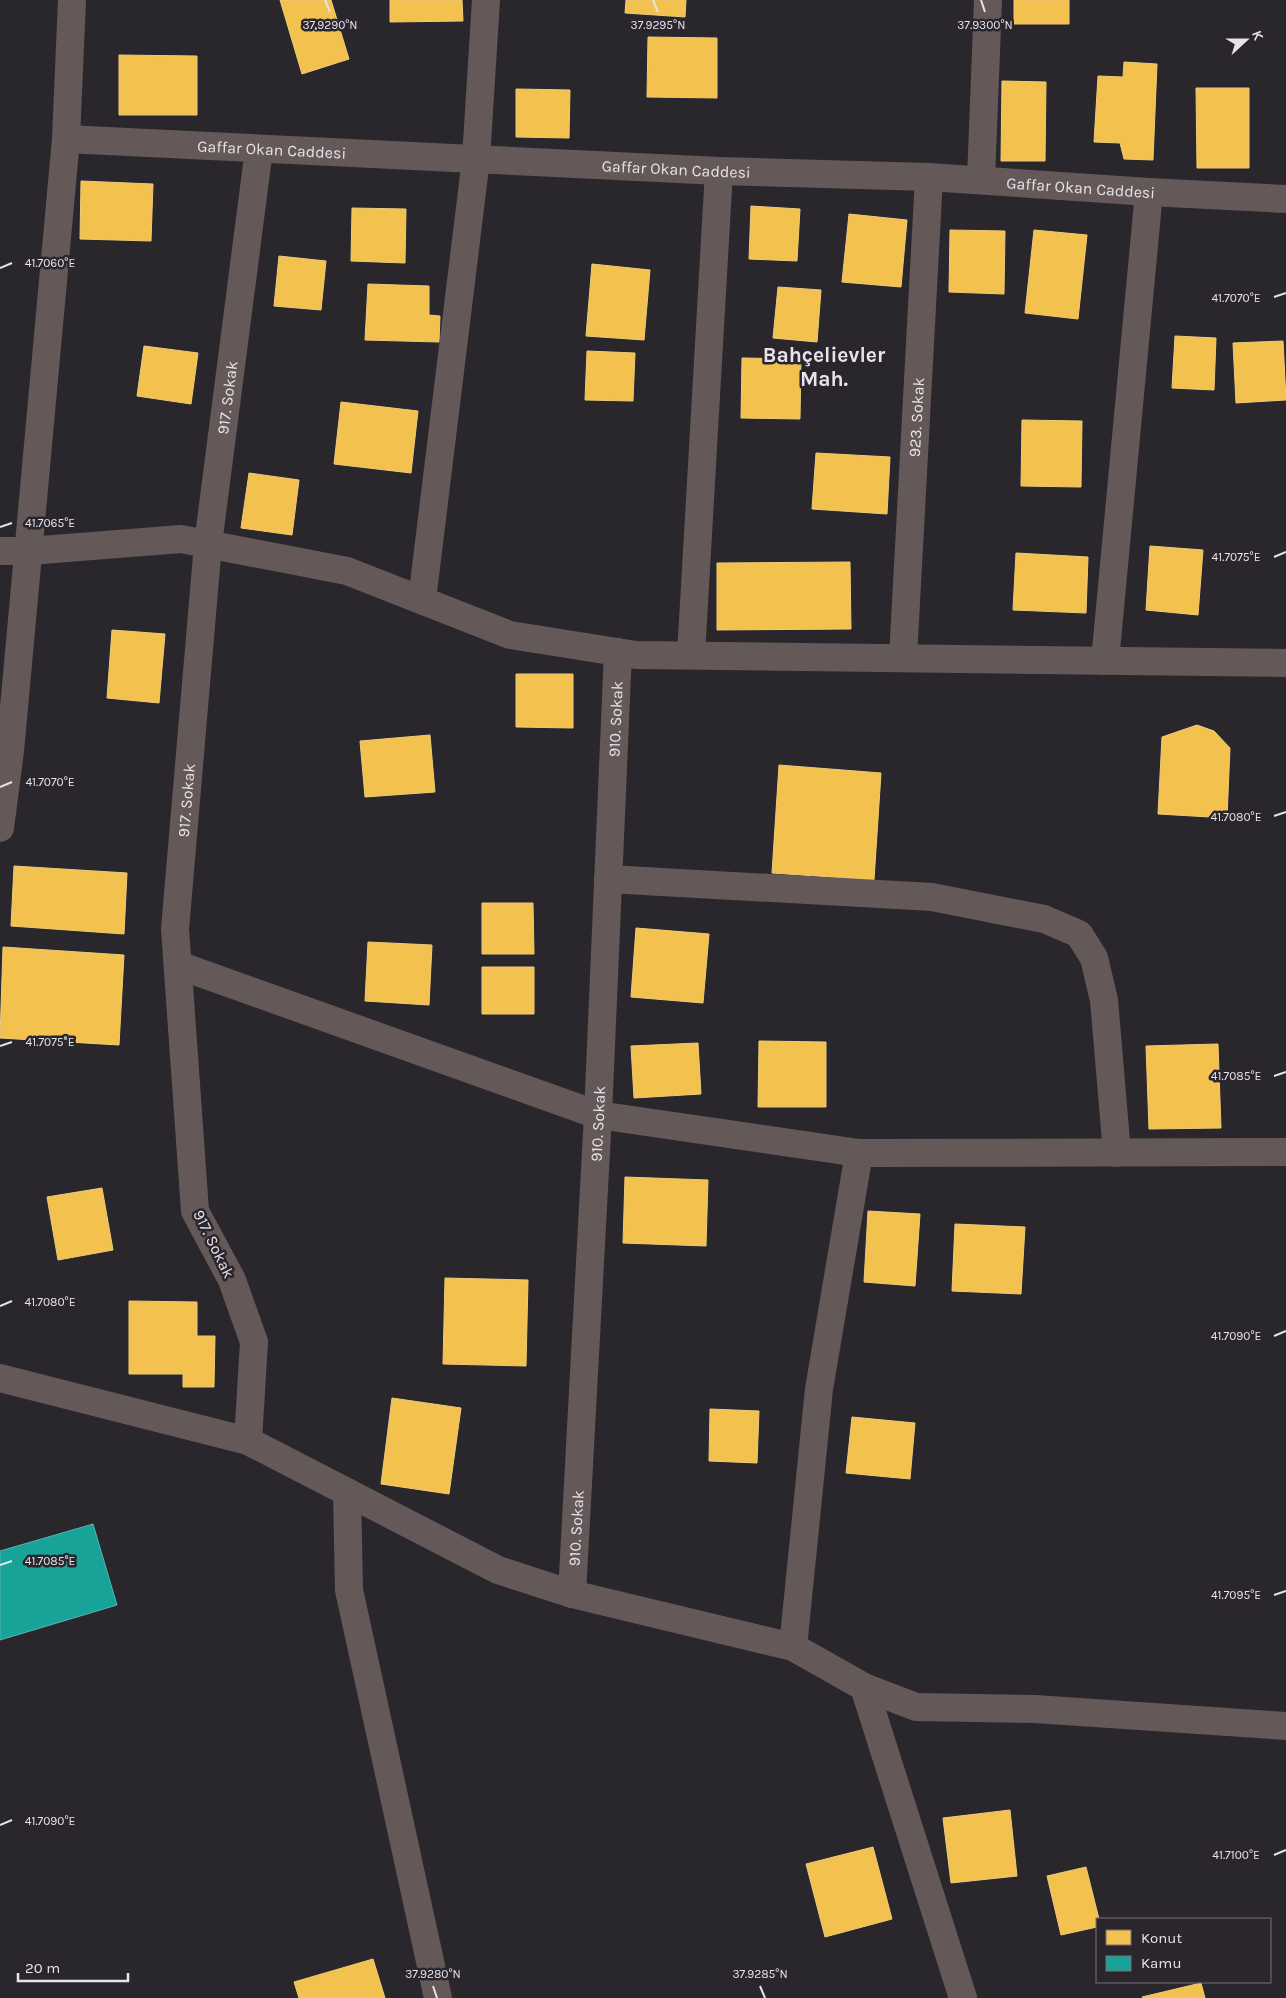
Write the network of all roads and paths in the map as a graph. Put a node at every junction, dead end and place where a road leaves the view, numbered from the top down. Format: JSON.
{"nodes":[{"id":1,"x":72,"y":0,"type":"edge"},
{"id":2,"x":486,"y":0,"type":"edge"},
{"id":3,"x":988,"y":0,"type":"edge"},
{"id":4,"x":66,"y":139,"type":"junction"},
{"id":5,"x":259,"y":149,"type":"junction"},
{"id":6,"x":476,"y":159,"type":"junction"},
{"id":7,"x":719,"y":171,"type":"junction"},
{"id":8,"x":929,"y":177,"type":"junction"},
{"id":9,"x":982,"y":179,"type":"junction"},
{"id":10,"x":1149,"y":192,"type":"junction"},
{"id":11,"x":1286,"y":199,"type":"edge"},
{"id":12,"x":208,"y":544,"type":"junction"},
{"id":13,"x":0,"y":551,"type":"edge"},
{"id":14,"x":29,"y":551,"type":"junction"},
{"id":15,"x":422,"y":600,"type":"junction"},
{"id":16,"x":618,"y":652,"type":"junction"},
{"id":17,"x":691,"y":655,"type":"junction"},
{"id":18,"x":903,"y":658,"type":"junction"},
{"id":19,"x":1104,"y":660,"type":"junction"},
{"id":20,"x":1286,"y":663,"type":"edge"},
{"id":21,"x":0,"y":828,"type":"edge"},
{"id":22,"x":608,"y":879,"type":"junction"},
{"id":23,"x":178,"y":965,"type":"junction"},
{"id":24,"x":598,"y":1115,"type":"junction"},
{"id":25,"x":1286,"y":1152,"type":"edge"},
{"id":26,"x":859,"y":1153,"type":"junction"},
{"id":27,"x":1116,"y":1153,"type":"junction"},
{"id":28,"x":0,"y":1378,"type":"edge"},
{"id":29,"x":248,"y":1441,"type":"junction"},
{"id":30,"x":347,"y":1492,"type":"junction"},
{"id":31,"x":572,"y":1594,"type":"junction"},
{"id":32,"x":793,"y":1647,"type":"junction"},
{"id":33,"x":864,"y":1687,"type":"junction"},
{"id":34,"x":1286,"y":1726,"type":"edge"},
{"id":35,"x":438,"y":1998,"type":"edge"},
{"id":36,"x":963,"y":1998,"type":"edge"}],
"edges":[{"from":1,"to":4,"type":"street"},
{"from":2,"to":6,"type":"street"},
{"from":3,"to":9,"type":"street"},
{"from":4,"to":5,"type":"street","name":"Gaffar Okan Caddesi"},
{"from":4,"to":14,"type":"street"},
{"from":5,"to":6,"type":"street","name":"Gaffar Okan Caddesi"},
{"from":5,"to":12,"type":"street","name":"917. Sokak"},
{"from":6,"to":7,"type":"street","name":"Gaffar Okan Caddesi"},
{"from":6,"to":15,"type":"street"},
{"from":7,"to":8,"type":"street","name":"Gaffar Okan Caddesi"},
{"from":7,"to":17,"type":"street"},
{"from":8,"to":9,"type":"street","name":"Gaffar Okan Caddesi"},
{"from":8,"to":18,"type":"street","name":"923. Sokak"},
{"from":9,"to":10,"type":"street","name":"Gaffar Okan Caddesi"},
{"from":10,"to":11,"type":"street","name":"Gaffar Okan Caddesi"},
{"from":10,"to":19,"type":"street"},
{"from":12,"to":14,"type":"street"},
{"from":12,"to":15,"type":"street"},
{"from":12,"to":23,"type":"street","name":"917. Sokak"},
{"from":13,"to":14,"type":"street"},
{"from":14,"to":21,"type":"street"},
{"from":15,"to":16,"type":"street"},
{"from":16,"to":17,"type":"street"},
{"from":16,"to":22,"type":"street","name":"910. Sokak"},
{"from":17,"to":18,"type":"street"},
{"from":18,"to":19,"type":"street"},
{"from":19,"to":20,"type":"street"},
{"from":22,"to":24,"type":"street","name":"910. Sokak"},
{"from":22,"to":27,"type":"street"},
{"from":23,"to":24,"type":"street"},
{"from":23,"to":29,"type":"street","name":"917. Sokak"},
{"from":24,"to":26,"type":"street"},
{"from":24,"to":31,"type":"street","name":"910. Sokak"},
{"from":25,"to":27,"type":"street"},
{"from":26,"to":27,"type":"street"},
{"from":26,"to":32,"type":"street"},
{"from":28,"to":29,"type":"street"},
{"from":29,"to":30,"type":"street"},
{"from":30,"to":31,"type":"street"},
{"from":30,"to":35,"type":"street"},
{"from":31,"to":32,"type":"street"},
{"from":32,"to":33,"type":"street"},
{"from":33,"to":34,"type":"street"},
{"from":33,"to":36,"type":"street"}]}
